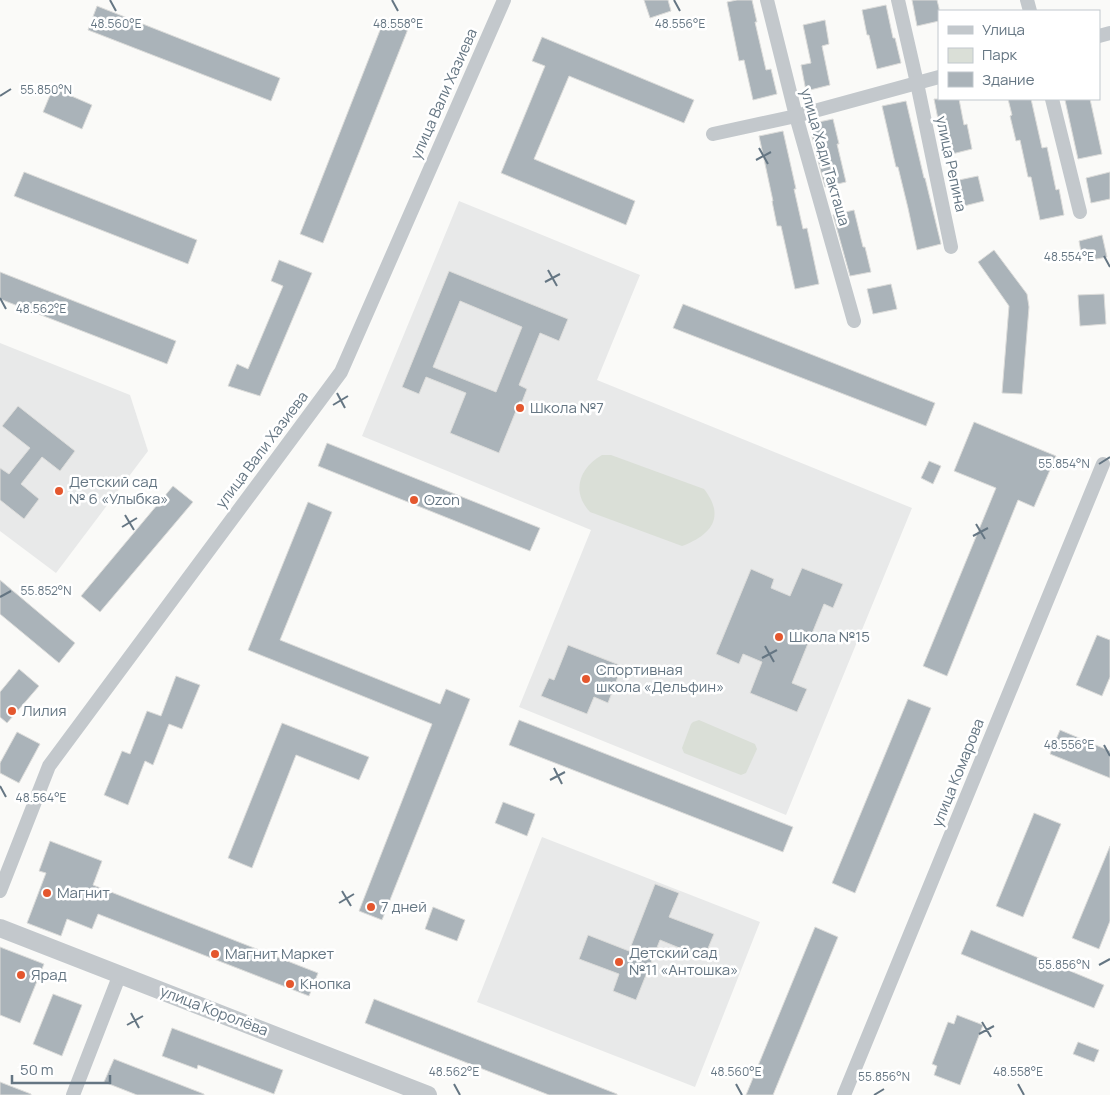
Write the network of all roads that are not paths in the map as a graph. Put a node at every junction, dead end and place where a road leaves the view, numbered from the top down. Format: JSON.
{"nodes":[{"id":1,"x":504,"y":0,"type":"edge"},
{"id":2,"x":767,"y":0,"type":"edge"},
{"id":3,"x":898,"y":0,"type":"edge"},
{"id":4,"x":938,"y":77,"type":"edge"},
{"id":5,"x":918,"y":83,"type":"junction"},
{"id":6,"x":1052,"y":100,"type":"edge"},
{"id":7,"x":796,"y":116,"type":"junction"},
{"id":8,"x":713,"y":134,"type":"dead end"},
{"id":9,"x":1080,"y":212,"type":"dead end"},
{"id":10,"x":951,"y":247,"type":"dead end"},
{"id":11,"x":854,"y":321,"type":"dead end"},
{"id":12,"x":1102,"y":464,"type":"dead end"},
{"id":13,"x":0,"y":891,"type":"edge"},
{"id":14,"x":0,"y":928,"type":"edge"},
{"id":15,"x":120,"y":974,"type":"junction"},
{"id":16,"x":72,"y":1095,"type":"edge"},
{"id":17,"x":428,"y":1095,"type":"edge"},
{"id":18,"x":844,"y":1095,"type":"edge"}],
"edges":[{"from":1,"to":13,"type":"street","name":"улица Вали Хазиева"},
{"from":2,"to":7,"type":"street","name":"улица Хади Такташа"},
{"from":3,"to":5,"type":"street","name":"улица Репина"},
{"from":4,"to":5,"type":"street"},
{"from":5,"to":7,"type":"street"},
{"from":5,"to":10,"type":"street","name":"улица Репина"},
{"from":6,"to":9,"type":"street"},
{"from":7,"to":8,"type":"street"},
{"from":7,"to":11,"type":"street","name":"улица Хади Такташа"},
{"from":12,"to":18,"type":"street","name":"улица Комарова"},
{"from":14,"to":15,"type":"street","name":"улица Королёва"},
{"from":15,"to":16,"type":"street"},
{"from":15,"to":17,"type":"street","name":"улица Королёва"}]}
